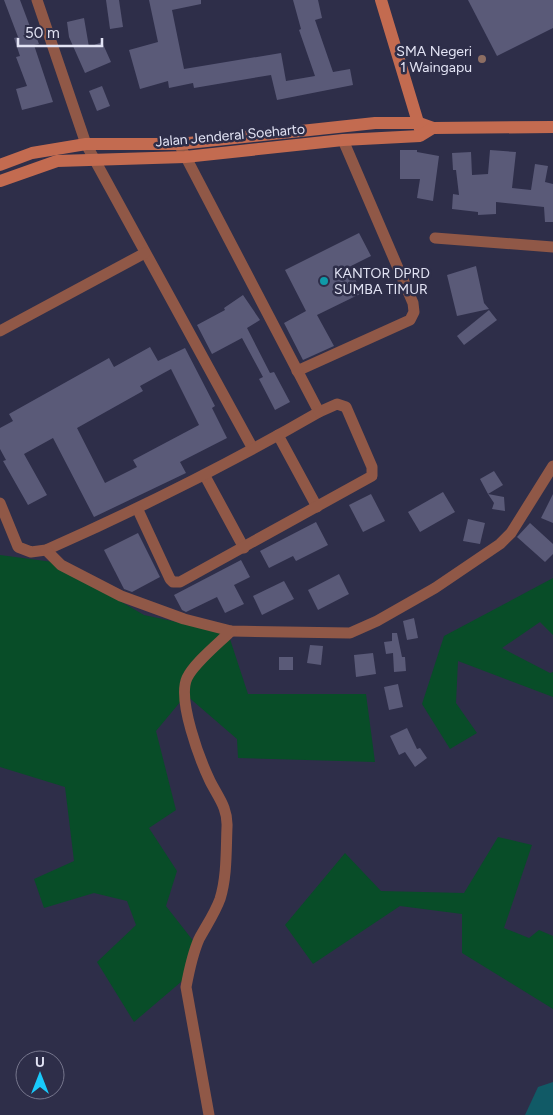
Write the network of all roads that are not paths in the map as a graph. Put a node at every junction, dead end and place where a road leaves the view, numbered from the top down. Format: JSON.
{"nodes":[{"id":1,"x":38,"y":0,"type":"edge"},
{"id":2,"x":381,"y":0,"type":"edge"},
{"id":3,"x":419,"y":123,"type":"junction"},
{"id":4,"x":553,"y":127,"type":"edge"},
{"id":5,"x":433,"y":128,"type":"junction"},
{"id":6,"x":420,"y":136,"type":"junction"},
{"id":7,"x":343,"y":140,"type":"junction"},
{"id":8,"x":86,"y":144,"type":"junction"},
{"id":9,"x":179,"y":144,"type":"junction"},
{"id":10,"x":185,"y":157,"type":"junction"},
{"id":11,"x":94,"y":158,"type":"junction"},
{"id":12,"x":0,"y":164,"type":"edge"},
{"id":13,"x":0,"y":181,"type":"edge"},
{"id":14,"x":435,"y":238,"type":"dead end"},
{"id":15,"x":553,"y":247,"type":"edge"},
{"id":16,"x":145,"y":253,"type":"junction"},
{"id":17,"x":0,"y":331,"type":"edge"},
{"id":18,"x":297,"y":371,"type":"junction"},
{"id":19,"x":319,"y":412,"type":"junction"},
{"id":20,"x":278,"y":435,"type":"junction"},
{"id":21,"x":252,"y":447,"type":"junction"},
{"id":22,"x":553,"y":466,"type":"edge"},
{"id":23,"x":204,"y":476,"type":"junction"},
{"id":24,"x":0,"y":503,"type":"edge"},
{"id":25,"x":317,"y":507,"type":"junction"},
{"id":26,"x":138,"y":510,"type":"junction"},
{"id":27,"x":244,"y":548,"type":"junction"},
{"id":28,"x":46,"y":550,"type":"junction"},
{"id":29,"x":231,"y":631,"type":"junction"},
{"id":30,"x":210,"y":1115,"type":"edge"}],
"edges":[{"from":1,"to":8,"type":"street"},
{"from":2,"to":3,"type":"main road"},
{"from":3,"to":5,"type":"main road","name":"Jalan Jenderal Soeharto"},
{"from":3,"to":6,"type":"main road"},
{"from":3,"to":9,"type":"main road","name":"Jalan Jenderal Soeharto"},
{"from":4,"to":5,"type":"main road","name":"Jalan Jenderal Soeharto"},
{"from":5,"to":6,"type":"main road","name":"Jalan Jenderal Soeharto"},
{"from":6,"to":7,"type":"main road","name":"Jalan Jenderal Soeharto"},
{"from":7,"to":10,"type":"main road","name":"Jalan Jenderal Soeharto"},
{"from":7,"to":18,"type":"street"},
{"from":8,"to":9,"type":"main road","name":"Jalan Jenderal Soeharto"},
{"from":8,"to":11,"type":"street"},
{"from":8,"to":12,"type":"main road","name":"Jalan Jenderal Soeharto"},
{"from":9,"to":10,"type":"street"},
{"from":10,"to":11,"type":"main road","name":"Jalan Jenderal Soeharto"},
{"from":10,"to":18,"type":"street"},
{"from":11,"to":13,"type":"main road","name":"Jalan Jenderal Soeharto"},
{"from":11,"to":16,"type":"street"},
{"from":14,"to":15,"type":"street"},
{"from":16,"to":17,"type":"street"},
{"from":16,"to":21,"type":"street"},
{"from":18,"to":19,"type":"street"},
{"from":19,"to":20,"type":"street"},
{"from":19,"to":25,"type":"street"},
{"from":20,"to":21,"type":"street"},
{"from":20,"to":25,"type":"street"},
{"from":21,"to":23,"type":"street"},
{"from":22,"to":29,"type":"street"},
{"from":23,"to":26,"type":"street"},
{"from":23,"to":27,"type":"street"},
{"from":24,"to":28,"type":"street"},
{"from":25,"to":27,"type":"street"},
{"from":26,"to":27,"type":"street"},
{"from":26,"to":28,"type":"street"},
{"from":28,"to":29,"type":"street"},
{"from":29,"to":30,"type":"street"}]}
